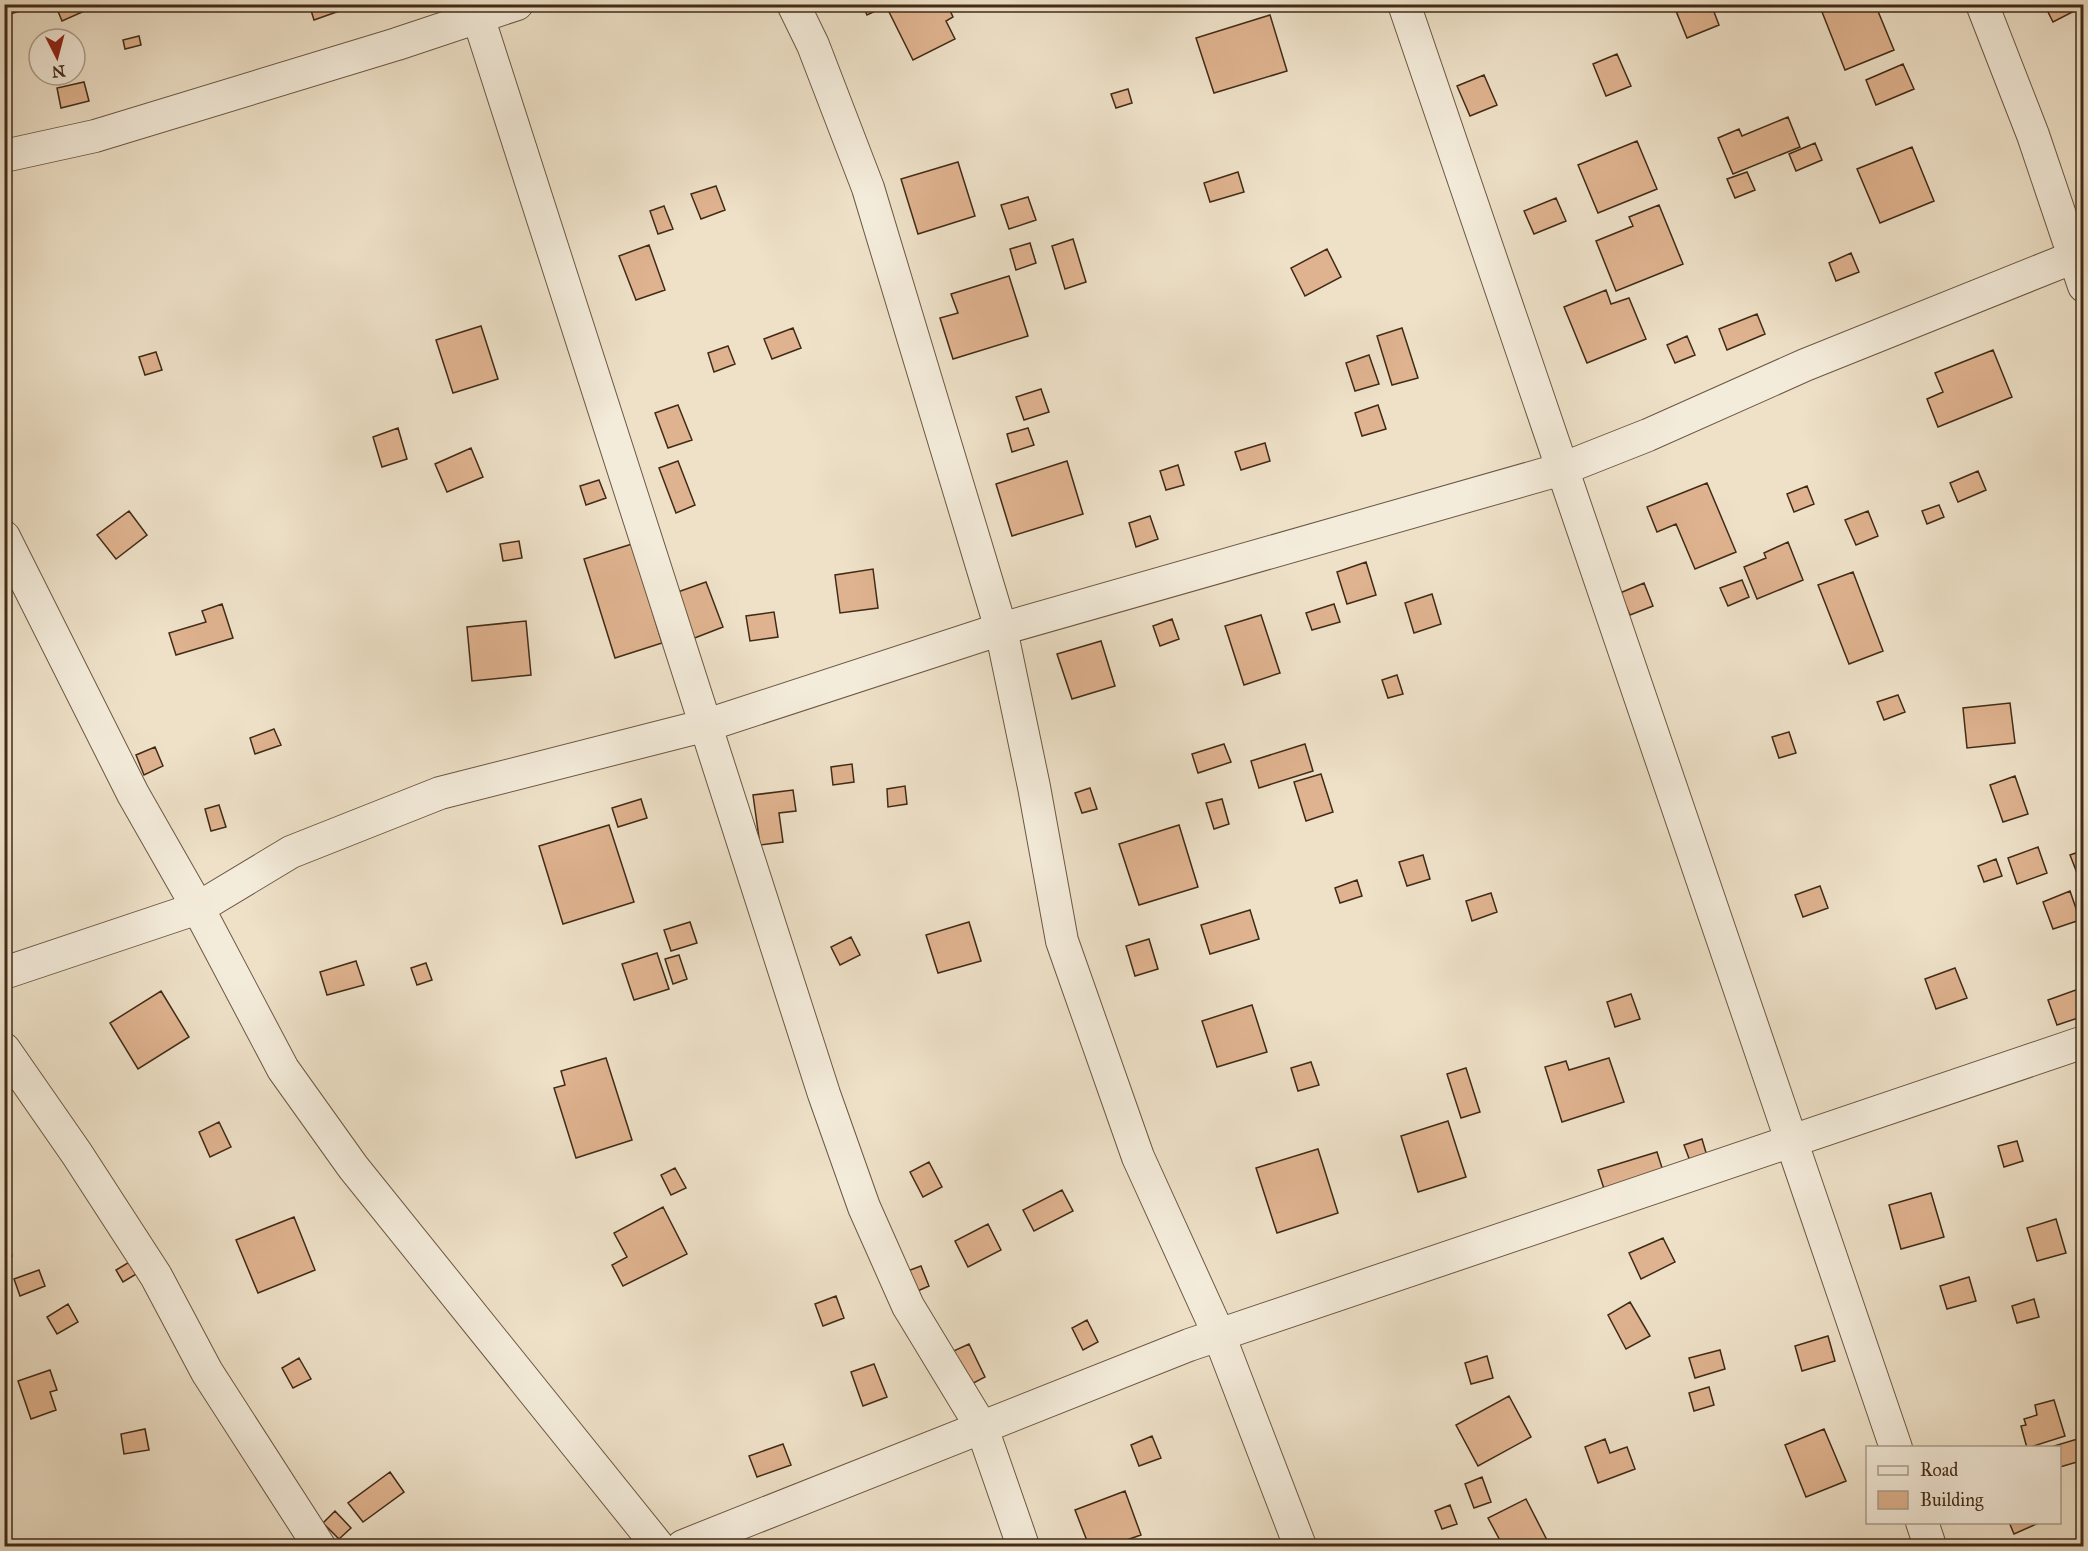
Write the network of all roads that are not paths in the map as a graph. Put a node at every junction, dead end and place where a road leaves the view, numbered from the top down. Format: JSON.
{"nodes":[{"id":1,"x":517,"y":4,"type":"edge"},
{"id":2,"x":793,"y":4,"type":"edge"},
{"id":3,"x":1404,"y":4,"type":"edge"},
{"id":4,"x":1982,"y":4,"type":"edge"},
{"id":5,"x":476,"y":10,"type":"edge"},
{"id":6,"x":4,"y":156,"type":"edge"},
{"id":7,"x":2078,"y":255,"type":"edge"},
{"id":8,"x":2084,"y":286,"type":"edge"},
{"id":9,"x":1562,"y":469,"type":"junction"},
{"id":10,"x":4,"y":537,"type":"edge"},
{"id":11,"x":1001,"y":629,"type":"junction"},
{"id":12,"x":707,"y":726,"type":"junction"},
{"id":13,"x":198,"y":908,"type":"junction"},
{"id":14,"x":4,"y":973,"type":"edge"},
{"id":15,"x":2084,"y":1042,"type":"edge"},
{"id":16,"x":4,"y":1049,"type":"edge"},
{"id":17,"x":1790,"y":1140,"type":"junction"},
{"id":18,"x":1219,"y":1335,"type":"junction"},
{"id":19,"x":982,"y":1428,"type":"junction"},
{"id":20,"x":1895,"y":1446,"type":"edge"},
{"id":21,"x":1923,"y":1524,"type":"edge"},
{"id":22,"x":319,"y":1546,"type":"edge"},
{"id":23,"x":658,"y":1546,"type":"edge"},
{"id":24,"x":683,"y":1546,"type":"edge"},
{"id":25,"x":1023,"y":1546,"type":"edge"},
{"id":26,"x":1300,"y":1546,"type":"edge"},
{"id":27,"x":1930,"y":1546,"type":"edge"}],
"edges":[{"from":1,"to":5,"type":"street"},
{"from":2,"to":11,"type":"street"},
{"from":3,"to":9,"type":"street"},
{"from":4,"to":7,"type":"street"},
{"from":5,"to":6,"type":"street"},
{"from":5,"to":12,"type":"street"},
{"from":7,"to":8,"type":"street"},
{"from":7,"to":9,"type":"street"},
{"from":9,"to":11,"type":"street"},
{"from":9,"to":17,"type":"street"},
{"from":10,"to":13,"type":"street"},
{"from":11,"to":12,"type":"street"},
{"from":11,"to":18,"type":"street"},
{"from":12,"to":13,"type":"street"},
{"from":12,"to":19,"type":"street"},
{"from":13,"to":14,"type":"street"},
{"from":13,"to":23,"type":"street"},
{"from":15,"to":17,"type":"street"},
{"from":16,"to":22,"type":"street"},
{"from":17,"to":18,"type":"street"},
{"from":17,"to":20,"type":"street"},
{"from":18,"to":19,"type":"street"},
{"from":18,"to":26,"type":"street"},
{"from":19,"to":24,"type":"street"},
{"from":19,"to":25,"type":"street"},
{"from":21,"to":27,"type":"street"}]}
